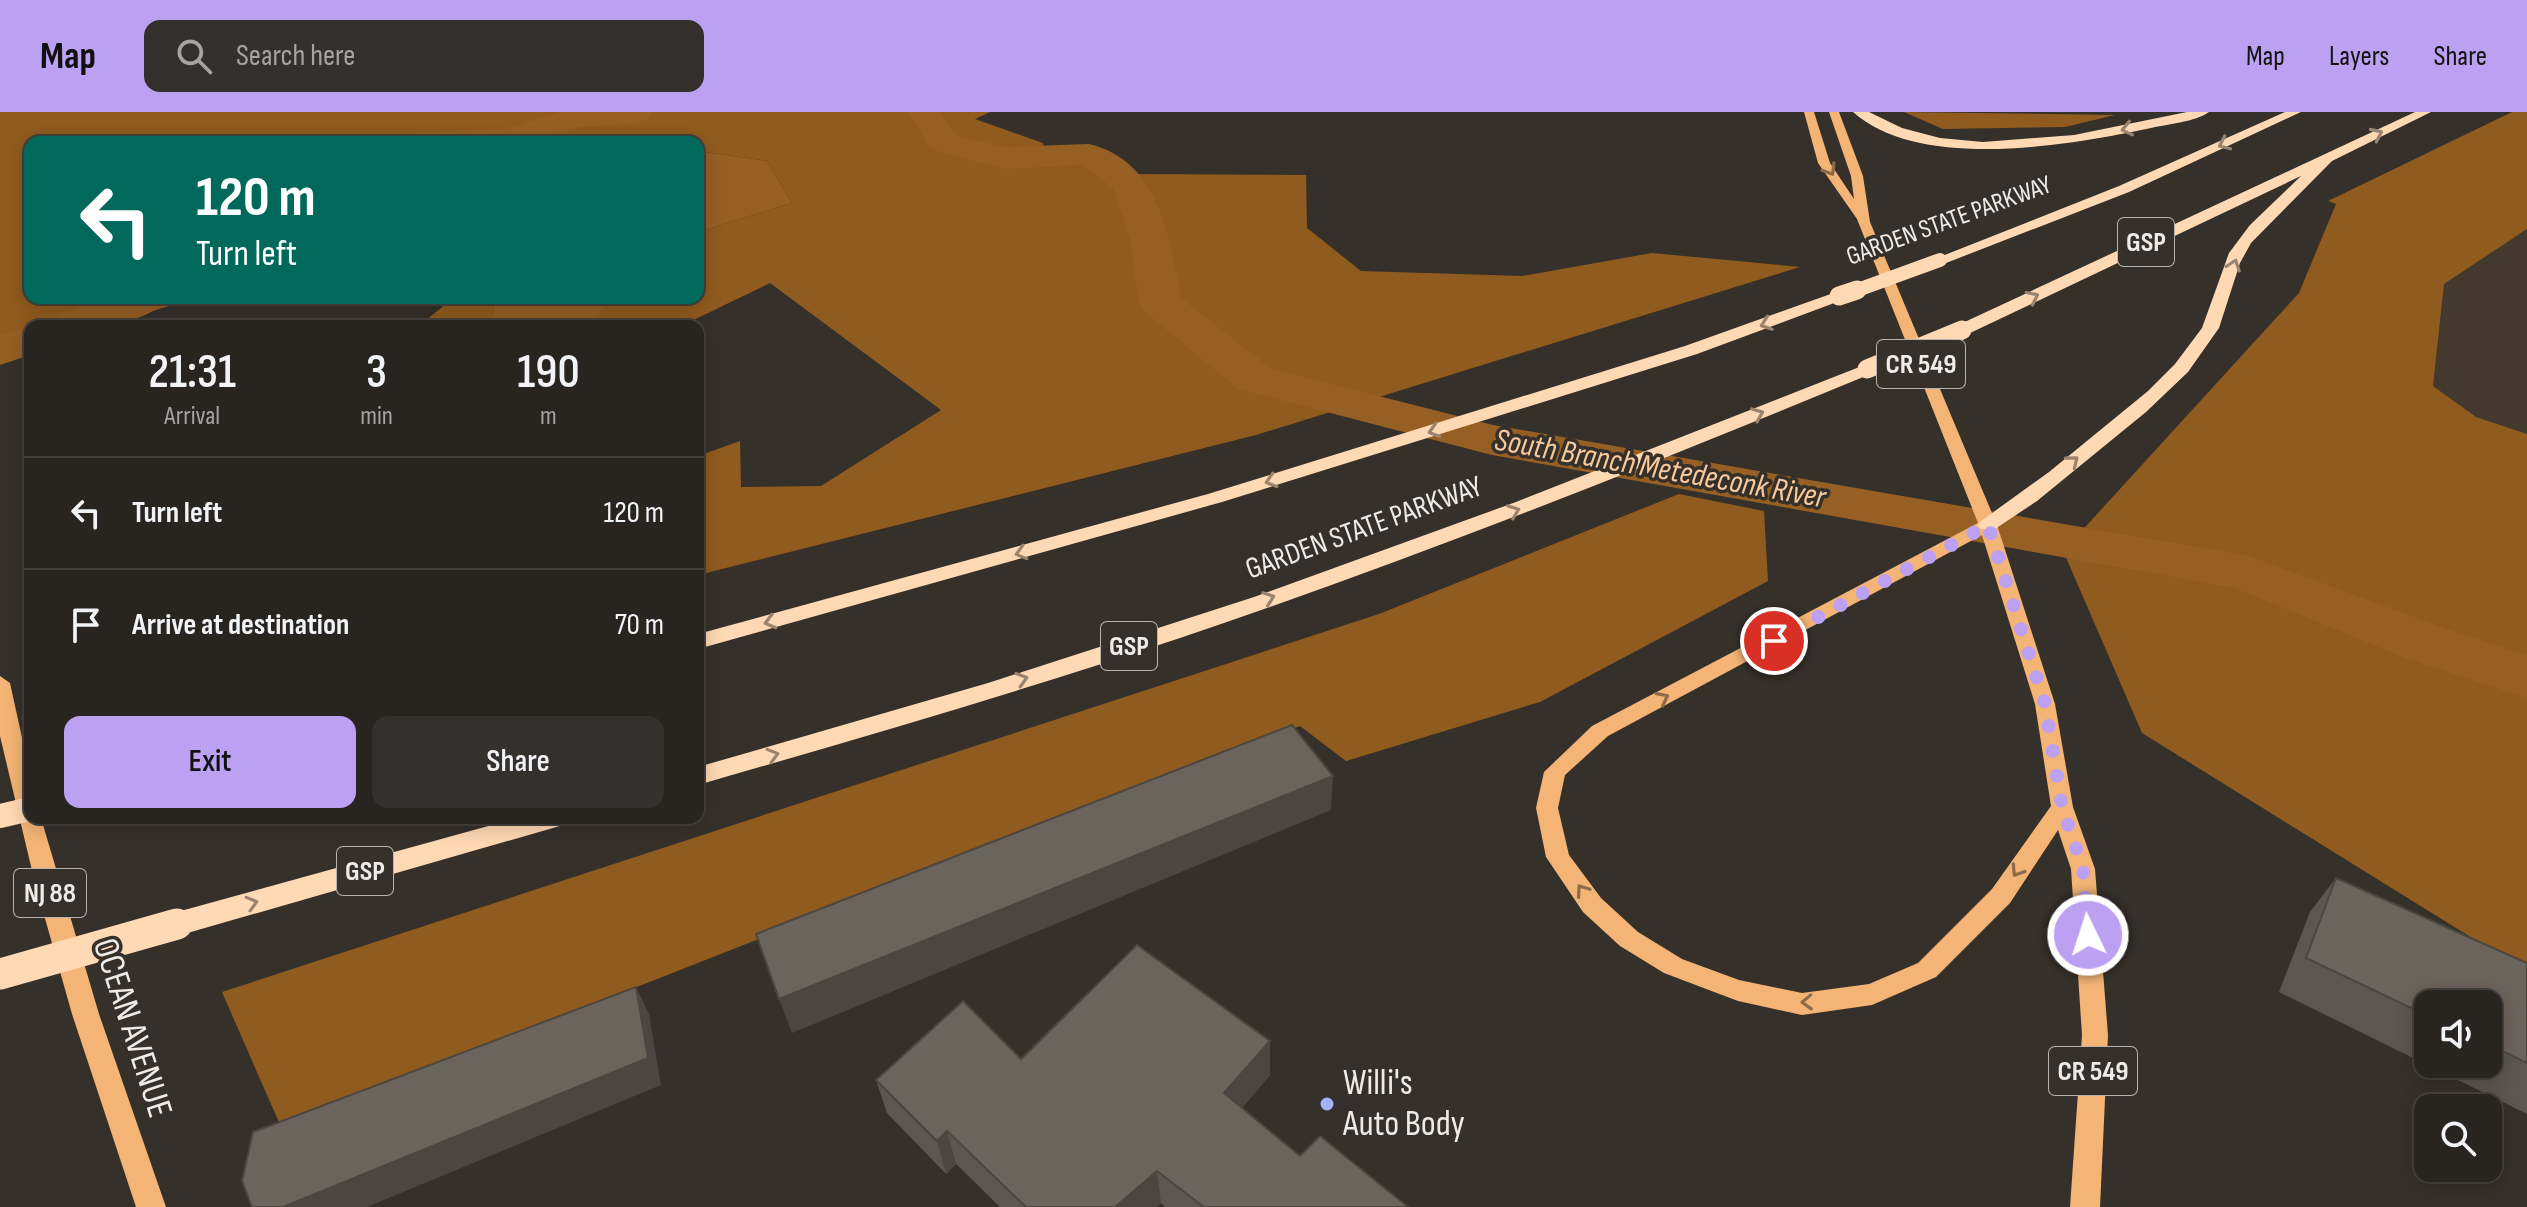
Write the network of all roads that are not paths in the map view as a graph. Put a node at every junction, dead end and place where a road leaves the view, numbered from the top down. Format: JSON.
{"nodes":[{"id":1,"x":1809,"y":112,"type":"edge"},
{"id":2,"x":1834,"y":112,"type":"edge"},
{"id":3,"x":1859,"y":112,"type":"edge"},
{"id":4,"x":2203,"y":112,"type":"edge"},
{"id":5,"x":2295,"y":112,"type":"edge"},
{"id":6,"x":2425,"y":112,"type":"edge"},
{"id":7,"x":2329,"y":156,"type":"junction"},
{"id":8,"x":1864,"y":222,"type":"junction"},
{"id":9,"x":1983,"y":515,"type":"junction"},
{"id":10,"x":704,"y":640,"type":"edge"},
{"id":11,"x":0,"y":683,"type":"edge"},
{"id":12,"x":704,"y":774,"type":"edge"},
{"id":13,"x":24,"y":793,"type":"edge"},
{"id":14,"x":2062,"y":807,"type":"junction"},
{"id":15,"x":24,"y":810,"type":"edge"},
{"id":16,"x":0,"y":816,"type":"edge"},
{"id":17,"x":32,"y":824,"type":"edge"},
{"id":18,"x":532,"y":824,"type":"edge"},
{"id":19,"x":0,"y":974,"type":"edge"},
{"id":20,"x":151,"y":1207,"type":"edge"},
{"id":21,"x":2085,"y":1207,"type":"edge"}],
"edges":[{"from":1,"to":8,"type":"main road","number":"CR 549","one_way":true},
{"from":2,"to":8,"type":"main road","number":"CR 549"},
{"from":4,"to":3,"type":"highway","one_way":true},
{"from":5,"to":10,"type":"highway","name":"GARDEN STATE PARKWAY","number":"GSP","one_way":true,"bridge":true},
{"from":7,"to":6,"type":"highway","name":"GARDEN STATE PARKWAY","number":"GSP","one_way":true},
{"from":9,"to":7,"type":"highway","one_way":true},
{"from":12,"to":7,"type":"highway","name":"GARDEN STATE PARKWAY","number":"GSP","one_way":true,"bridge":true},
{"from":8,"to":9,"type":"main road","number":"CR 549"},
{"from":9,"to":14,"type":"main road","number":"CR 549"},
{"from":14,"to":9,"type":"main road","one_way":true},
{"from":11,"to":13,"type":"main road","name":"OCEAN AVENUE","number":"NJ 88"},
{"from":14,"to":21,"type":"main road","number":"CR 549"},
{"from":15,"to":16,"type":"highway","bridge":true},
{"from":17,"to":20,"type":"main road","name":"OCEAN AVENUE","number":"NJ 88"},
{"from":19,"to":18,"type":"highway","number":"GSP","one_way":true,"bridge":true}]}
